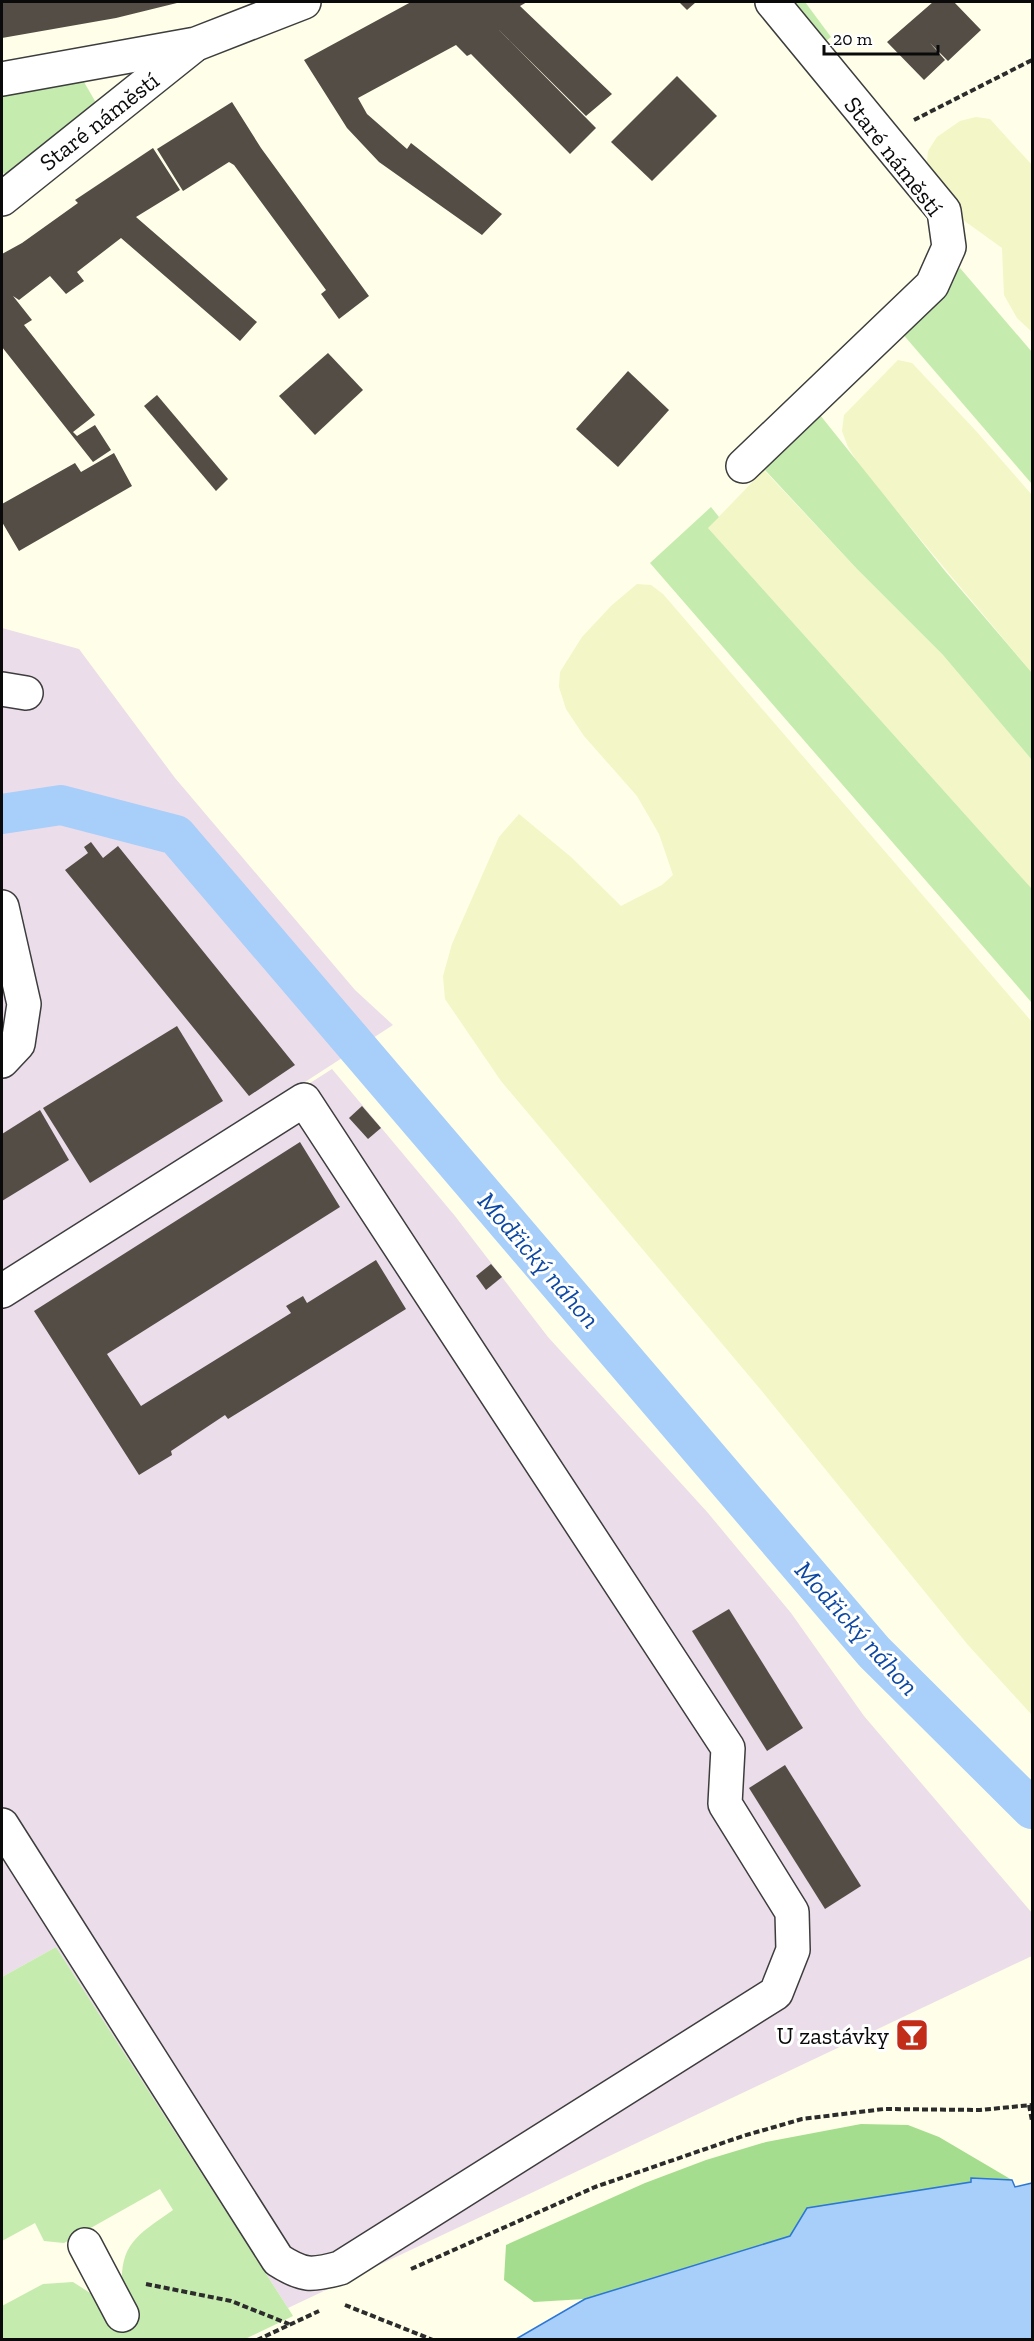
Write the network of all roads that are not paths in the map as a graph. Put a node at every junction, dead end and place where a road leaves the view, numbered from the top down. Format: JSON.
{"nodes":[{"id":1,"x":304,"y":2,"type":"edge"},
{"id":2,"x":772,"y":2,"type":"edge"},
{"id":3,"x":196,"y":44,"type":"junction"},
{"id":4,"x":2,"y":79,"type":"edge"},
{"id":5,"x":2,"y":199,"type":"edge"},
{"id":6,"x":743,"y":466,"type":"dead end"},
{"id":7,"x":2,"y":907,"type":"edge"},
{"id":8,"x":2,"y":1061,"type":"edge"},
{"id":9,"x":2,"y":1291,"type":"edge"},
{"id":10,"x":2,"y":1825,"type":"edge"},
{"id":11,"x":85,"y":2246,"type":"dead end"},
{"id":12,"x":122,"y":2315,"type":"dead end"}],
"edges":[{"from":1,"to":3,"type":"street","name":"Staré náměstí"},
{"from":2,"to":6,"type":"street","name":"Staré náměstí"},
{"from":3,"to":4,"type":"street","name":"Staré náměstí"},
{"from":3,"to":5,"type":"street","name":"Staré náměstí"},
{"from":7,"to":8,"type":"street"},
{"from":9,"to":10,"type":"street"},
{"from":11,"to":12,"type":"street"}]}
